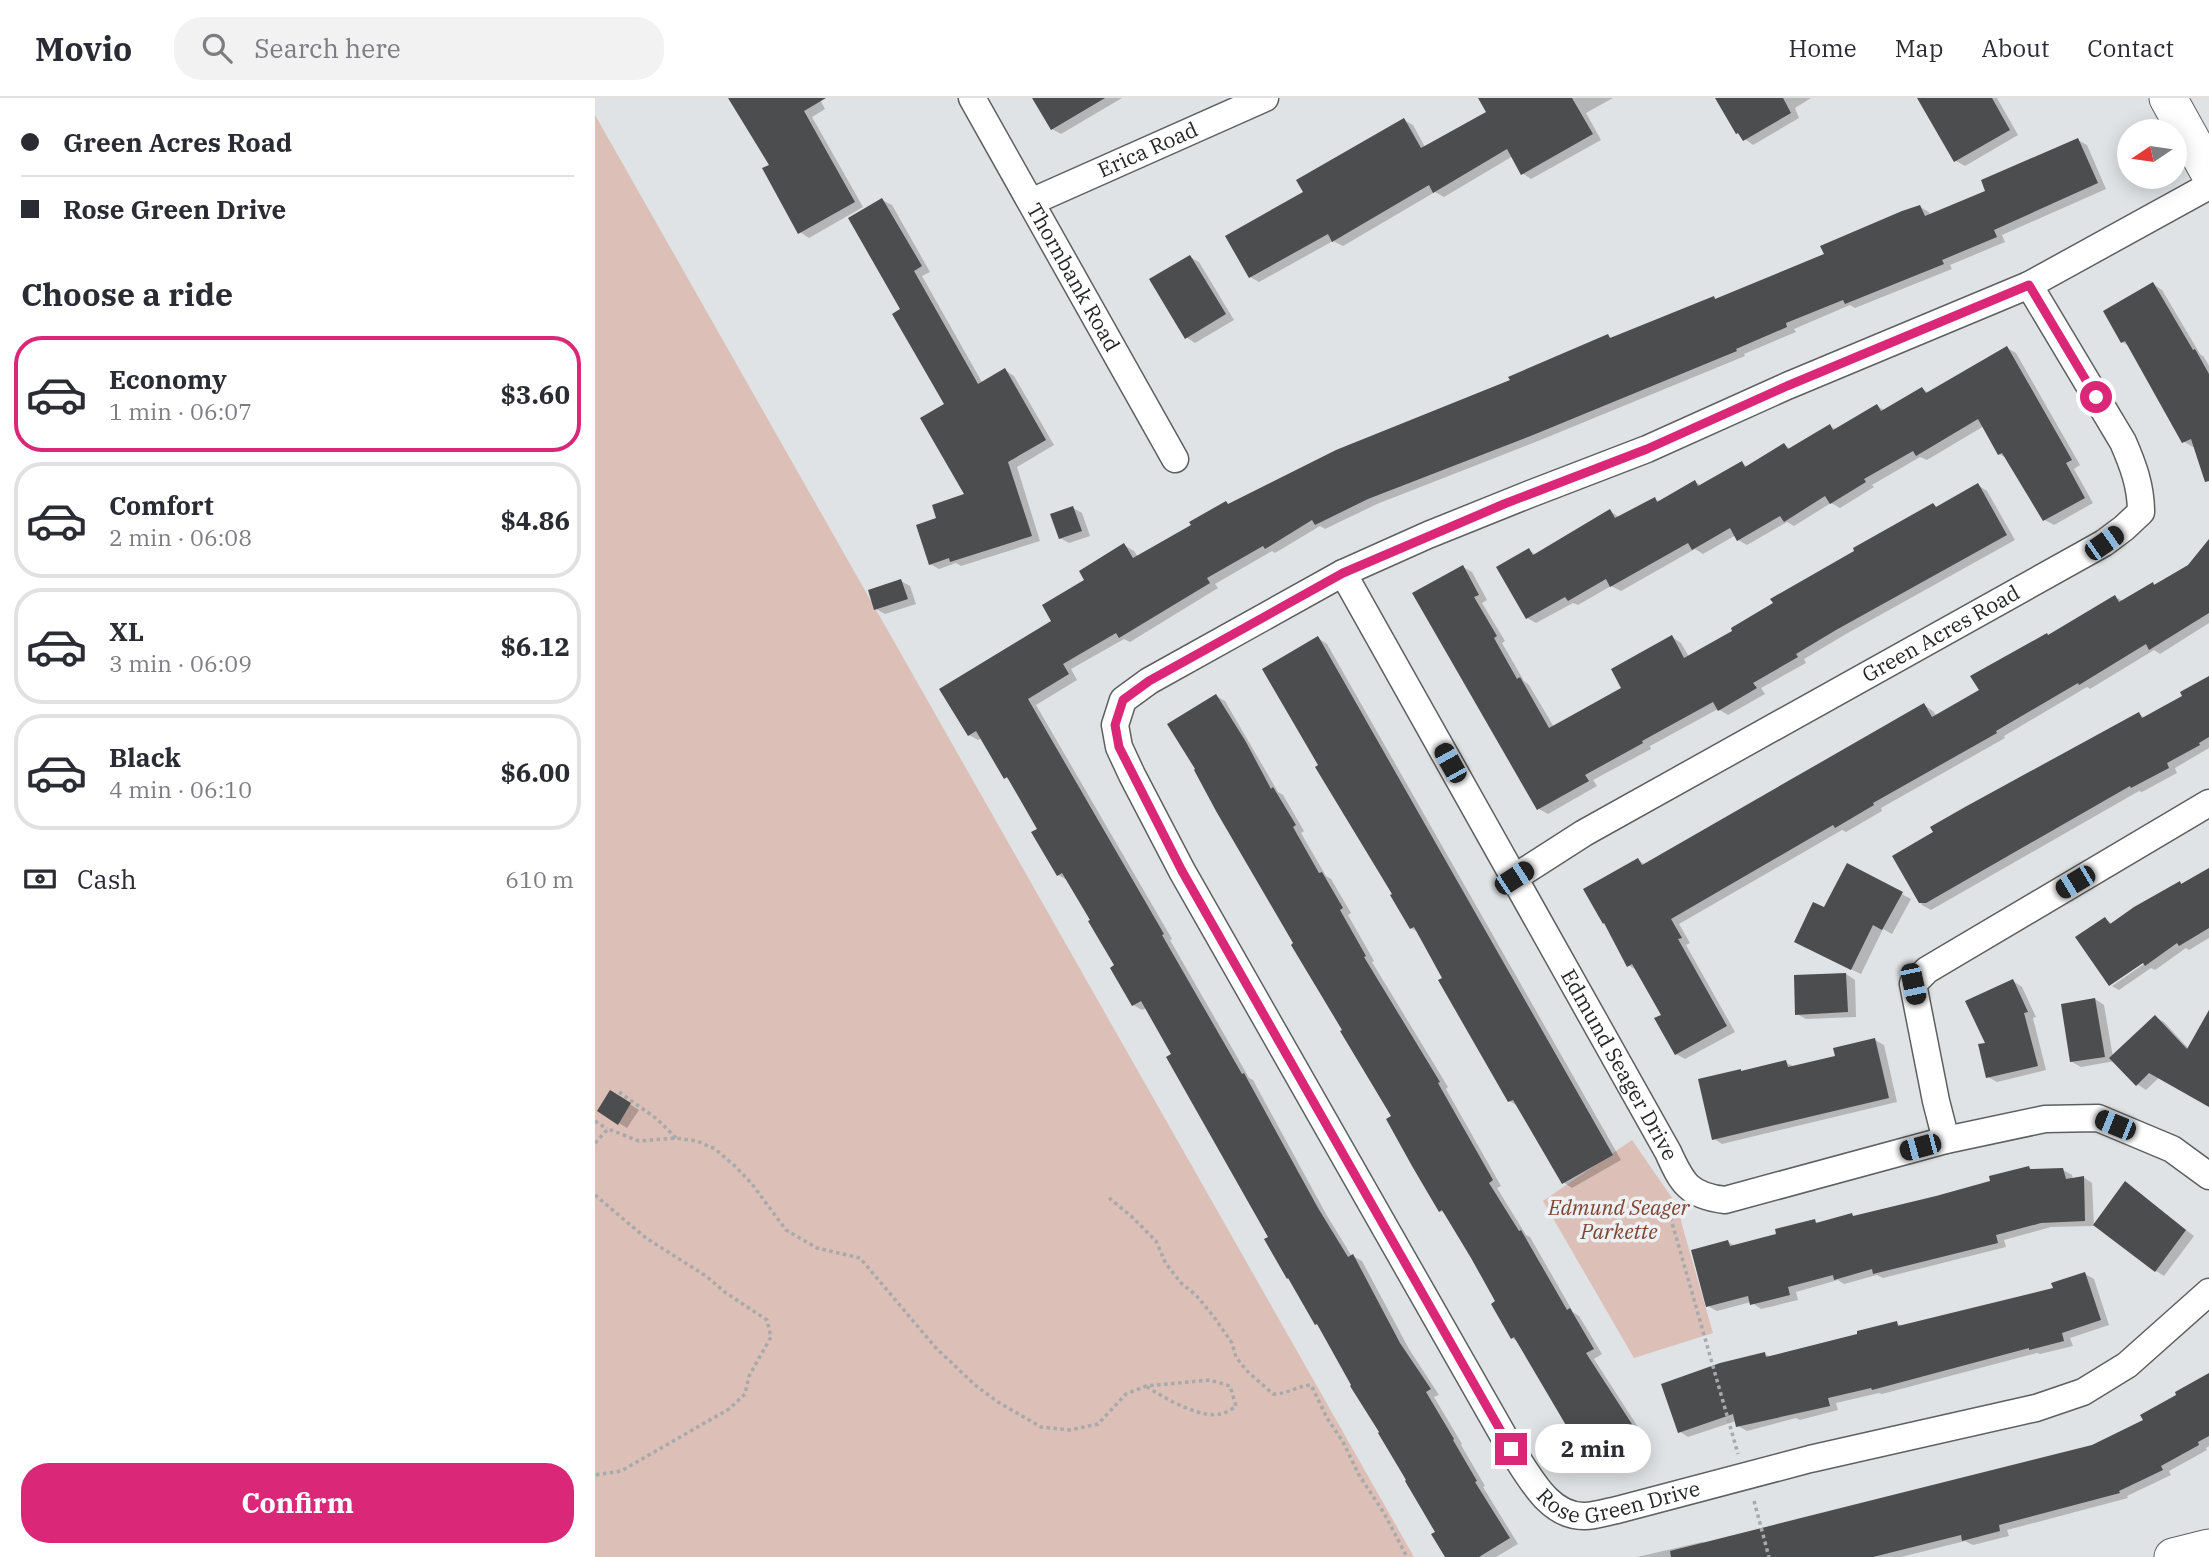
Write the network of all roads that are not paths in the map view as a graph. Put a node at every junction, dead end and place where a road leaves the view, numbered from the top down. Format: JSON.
{"nodes":[{"id":1,"x":972,"y":98,"type":"edge"},
{"id":2,"x":1265,"y":98,"type":"edge"},
{"id":3,"x":2168,"y":98,"type":"edge"},
{"id":4,"x":2209,"y":172,"type":"edge"},
{"id":5,"x":2209,"y":186,"type":"edge"},
{"id":6,"x":1031,"y":202,"type":"junction"},
{"id":7,"x":2029,"y":285,"type":"junction"},
{"id":8,"x":1175,"y":458,"type":"dead end"},
{"id":9,"x":1343,"y":573,"type":"junction"},
{"id":10,"x":2209,"y":803,"type":"edge"},
{"id":11,"x":1514,"y":878,"type":"junction"},
{"id":12,"x":1947,"y":1140,"type":"junction"},
{"id":13,"x":2209,"y":1176,"type":"edge"},
{"id":14,"x":2209,"y":1292,"type":"edge"}],
"edges":[{"from":1,"to":6,"type":"street","name":"Thornbank Road"},
{"from":2,"to":6,"type":"street","name":"Erica Road"},
{"from":3,"to":4,"type":"main road"},
{"from":5,"to":7,"type":"street","name":"Rose Green Drive"},
{"from":6,"to":8,"type":"street","name":"Thornbank Road"},
{"from":7,"to":9,"type":"street","name":"Rose Green Drive"},
{"from":7,"to":11,"type":"street","name":"Green Acres Road"},
{"from":9,"to":11,"type":"street","name":"Edmund Seager Drive"},
{"from":9,"to":14,"type":"street","name":"Rose Green Drive"},
{"from":10,"to":12,"type":"street"},
{"from":11,"to":12,"type":"street","name":"Edmund Seager Drive"},
{"from":12,"to":13,"type":"street","name":"Edmund Seager Drive"}]}
